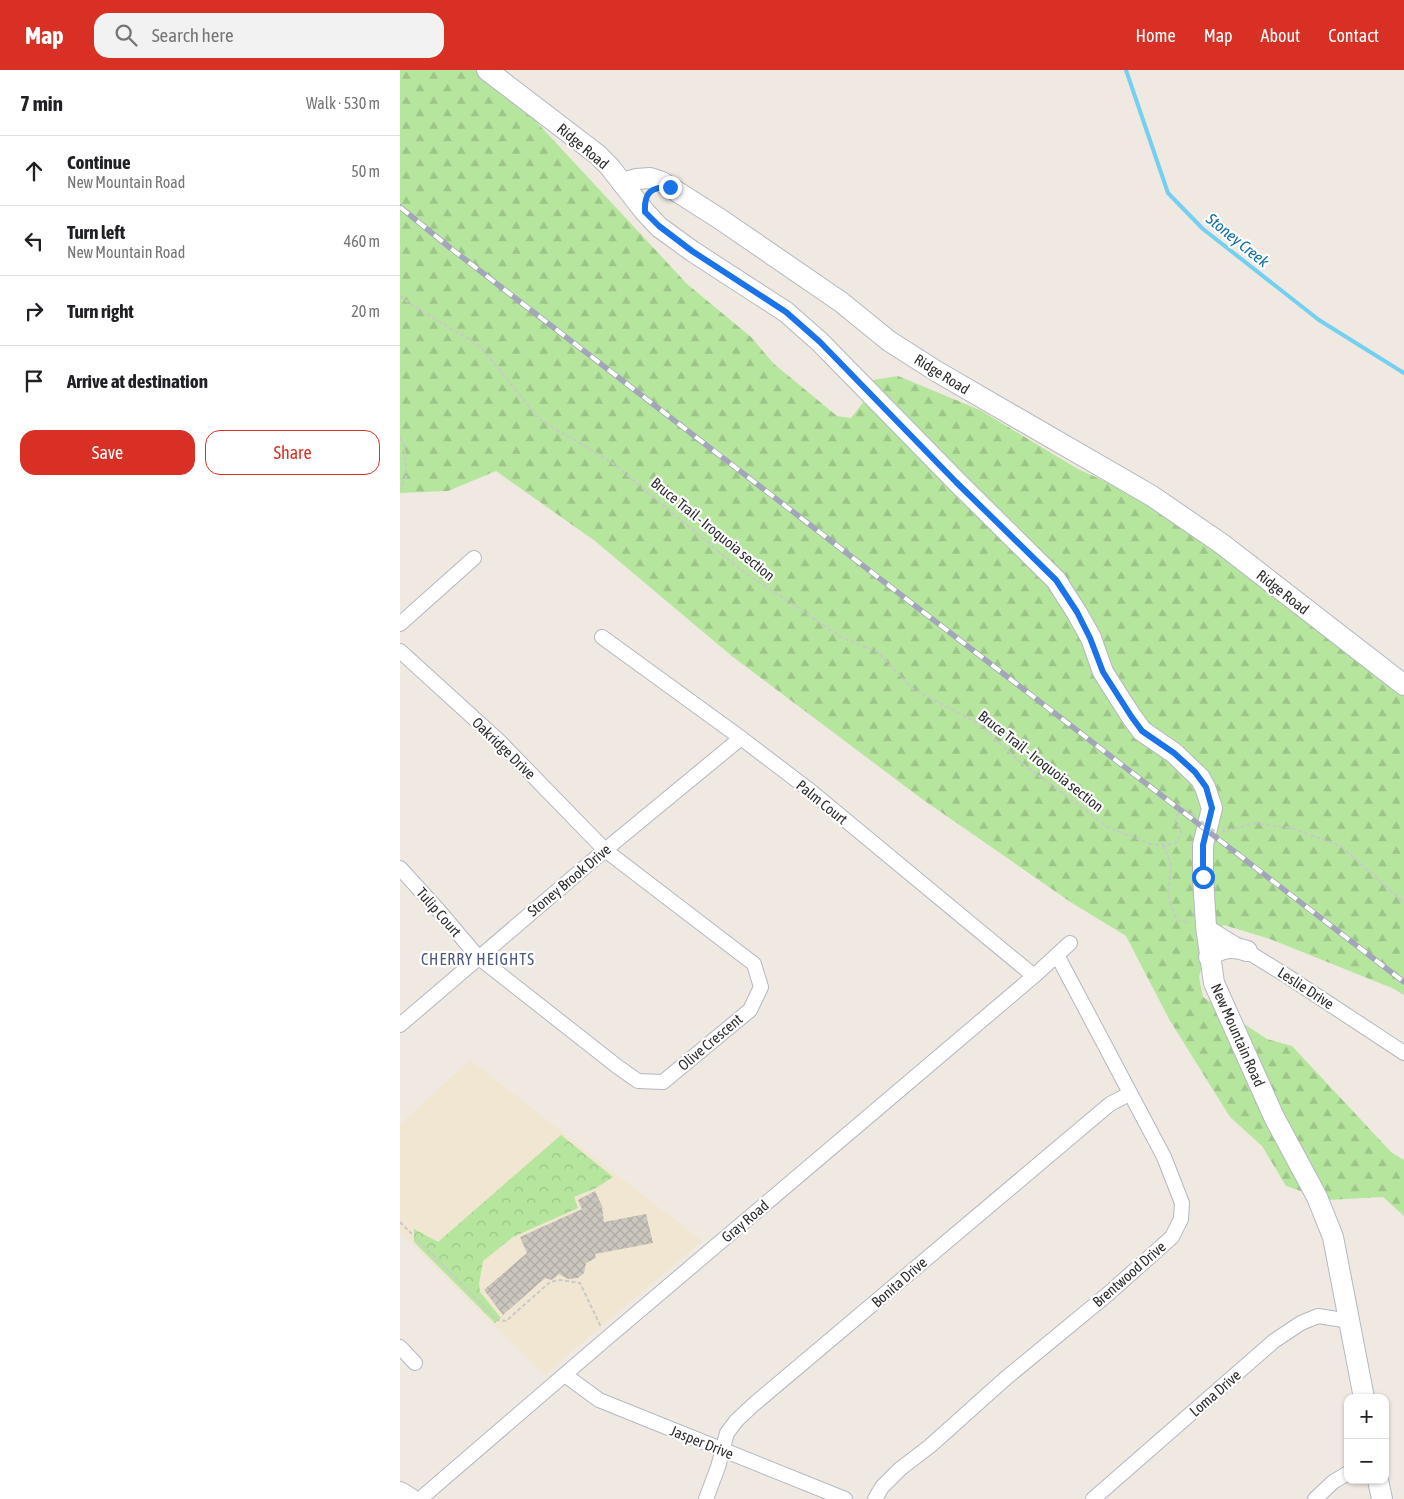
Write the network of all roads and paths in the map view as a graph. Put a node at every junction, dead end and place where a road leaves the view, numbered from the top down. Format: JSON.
{"nodes":[{"id":1,"x":487,"y":70,"type":"edge"},
{"id":2,"x":622,"y":183,"type":"junction"},
{"id":3,"x":670,"y":187,"type":"junction"},
{"id":4,"x":645,"y":212,"type":"junction"},
{"id":5,"x":400,"y":296,"type":"edge"},
{"id":6,"x":400,"y":438,"type":"edge"},
{"id":7,"x":400,"y":490,"type":"edge"},
{"id":8,"x":474,"y":558,"type":"dead end"},
{"id":9,"x":400,"y":624,"type":"edge"},
{"id":10,"x":602,"y":637,"type":"dead end"},
{"id":11,"x":400,"y":651,"type":"edge"},
{"id":12,"x":1400,"y":675,"type":"edge"},
{"id":13,"x":741,"y":738,"type":"junction"},
{"id":14,"x":1162,"y":845,"type":"junction"},
{"id":15,"x":605,"y":850,"type":"junction"},
{"id":16,"x":400,"y":868,"type":"edge"},
{"id":17,"x":1404,"y":904,"type":"edge"},
{"id":18,"x":1206,"y":927,"type":"junction"},
{"id":19,"x":1070,"y":943,"type":"dead end"},
{"id":20,"x":1247,"y":951,"type":"junction"},
{"id":21,"x":1056,"y":955,"type":"junction"},
{"id":22,"x":478,"y":957,"type":"junction"},
{"id":23,"x":1209,"y":957,"type":"junction"},
{"id":24,"x":1034,"y":976,"type":"junction"},
{"id":25,"x":400,"y":1025,"type":"edge"},
{"id":26,"x":1404,"y":1053,"type":"edge"},
{"id":27,"x":1129,"y":1094,"type":"junction"},
{"id":28,"x":400,"y":1222,"type":"edge"},
{"id":29,"x":1350,"y":1321,"type":"junction"},
{"id":30,"x":606,"y":1338,"type":"junction"},
{"id":31,"x":400,"y":1347,"type":"edge"},
{"id":32,"x":416,"y":1363,"type":"dead end"},
{"id":33,"x":565,"y":1375,"type":"junction"},
{"id":34,"x":1363,"y":1394,"type":"edge"},
{"id":35,"x":723,"y":1450,"type":"junction"},
{"id":36,"x":1344,"y":1475,"type":"edge"},
{"id":37,"x":1379,"y":1484,"type":"edge"},
{"id":38,"x":400,"y":1492,"type":"edge"},
{"id":39,"x":1100,"y":1497,"type":"edge"},
{"id":40,"x":411,"y":1499,"type":"edge"},
{"id":41,"x":420,"y":1499,"type":"edge"},
{"id":42,"x":706,"y":1499,"type":"edge"},
{"id":43,"x":845,"y":1499,"type":"edge"},
{"id":44,"x":875,"y":1499,"type":"edge"},
{"id":45,"x":1315,"y":1499,"type":"edge"},
{"id":46,"x":1382,"y":1499,"type":"edge"}],
"edges":[{"from":1,"to":2,"type":"main road","name":"Ridge Road"},
{"from":2,"to":3,"type":"main road","name":"Ridge Road"},
{"from":2,"to":4,"type":"main road","name":"New Mountain Road"},
{"from":3,"to":4,"type":"main road"},
{"from":3,"to":12,"type":"main road","name":"Ridge Road"},
{"from":4,"to":18,"type":"main road","name":"New Mountain Road"},
{"from":5,"to":14,"type":"path","name":"Bruce Trail - Iroquoia section"},
{"from":6,"to":7,"type":"path"},
{"from":8,"to":9,"type":"street"},
{"from":10,"to":13,"type":"street","name":"Palm Court"},
{"from":11,"to":15,"type":"street","name":"Oakridge Drive"},
{"from":13,"to":15,"type":"street","name":"Stoney Brook Drive"},
{"from":13,"to":24,"type":"street","name":"Palm Court"},
{"from":14,"to":17,"type":"path","bridge":true},
{"from":14,"to":18,"type":"path"},
{"from":15,"to":22,"type":"street","name":"Stoney Brook Drive"},
{"from":15,"to":22,"type":"street","name":"Olive Crescent"},
{"from":16,"to":22,"type":"street","name":"Tulip Court"},
{"from":18,"to":20,"type":"street","name":"Leslie Drive"},
{"from":18,"to":23,"type":"main road","name":"New Mountain Road"},
{"from":19,"to":21,"type":"street","name":"Gray Road"},
{"from":20,"to":23,"type":"main road"},
{"from":20,"to":26,"type":"street","name":"Leslie Drive"},
{"from":21,"to":24,"type":"street","name":"Gray Road"},
{"from":21,"to":27,"type":"street","name":"Brentwood Drive"},
{"from":22,"to":25,"type":"street","name":"Stoney Brook Drive"},
{"from":23,"to":29,"type":"main road","name":"New Mountain Road"},
{"from":24,"to":30,"type":"street","name":"Gray Road"},
{"from":27,"to":35,"type":"street","name":"Bonita Drive"},
{"from":27,"to":44,"type":"street","name":"Brentwood Drive"},
{"from":28,"to":30,"type":"path"},
{"from":29,"to":34,"type":"main road","name":"New Mountain Road"},
{"from":29,"to":39,"type":"street","name":"Loma Drive"},
{"from":30,"to":33,"type":"street","name":"Gray Road"},
{"from":31,"to":32,"type":"street"},
{"from":33,"to":35,"type":"street","name":"Jasper Drive"},
{"from":33,"to":41,"type":"street","name":"Gray Road"},
{"from":35,"to":42,"type":"street","name":"Bonita Drive"},
{"from":35,"to":43,"type":"street","name":"Jasper Drive"},
{"from":36,"to":45,"type":"street"},
{"from":37,"to":46,"type":"main road"},
{"from":38,"to":40,"type":"main road"}]}
